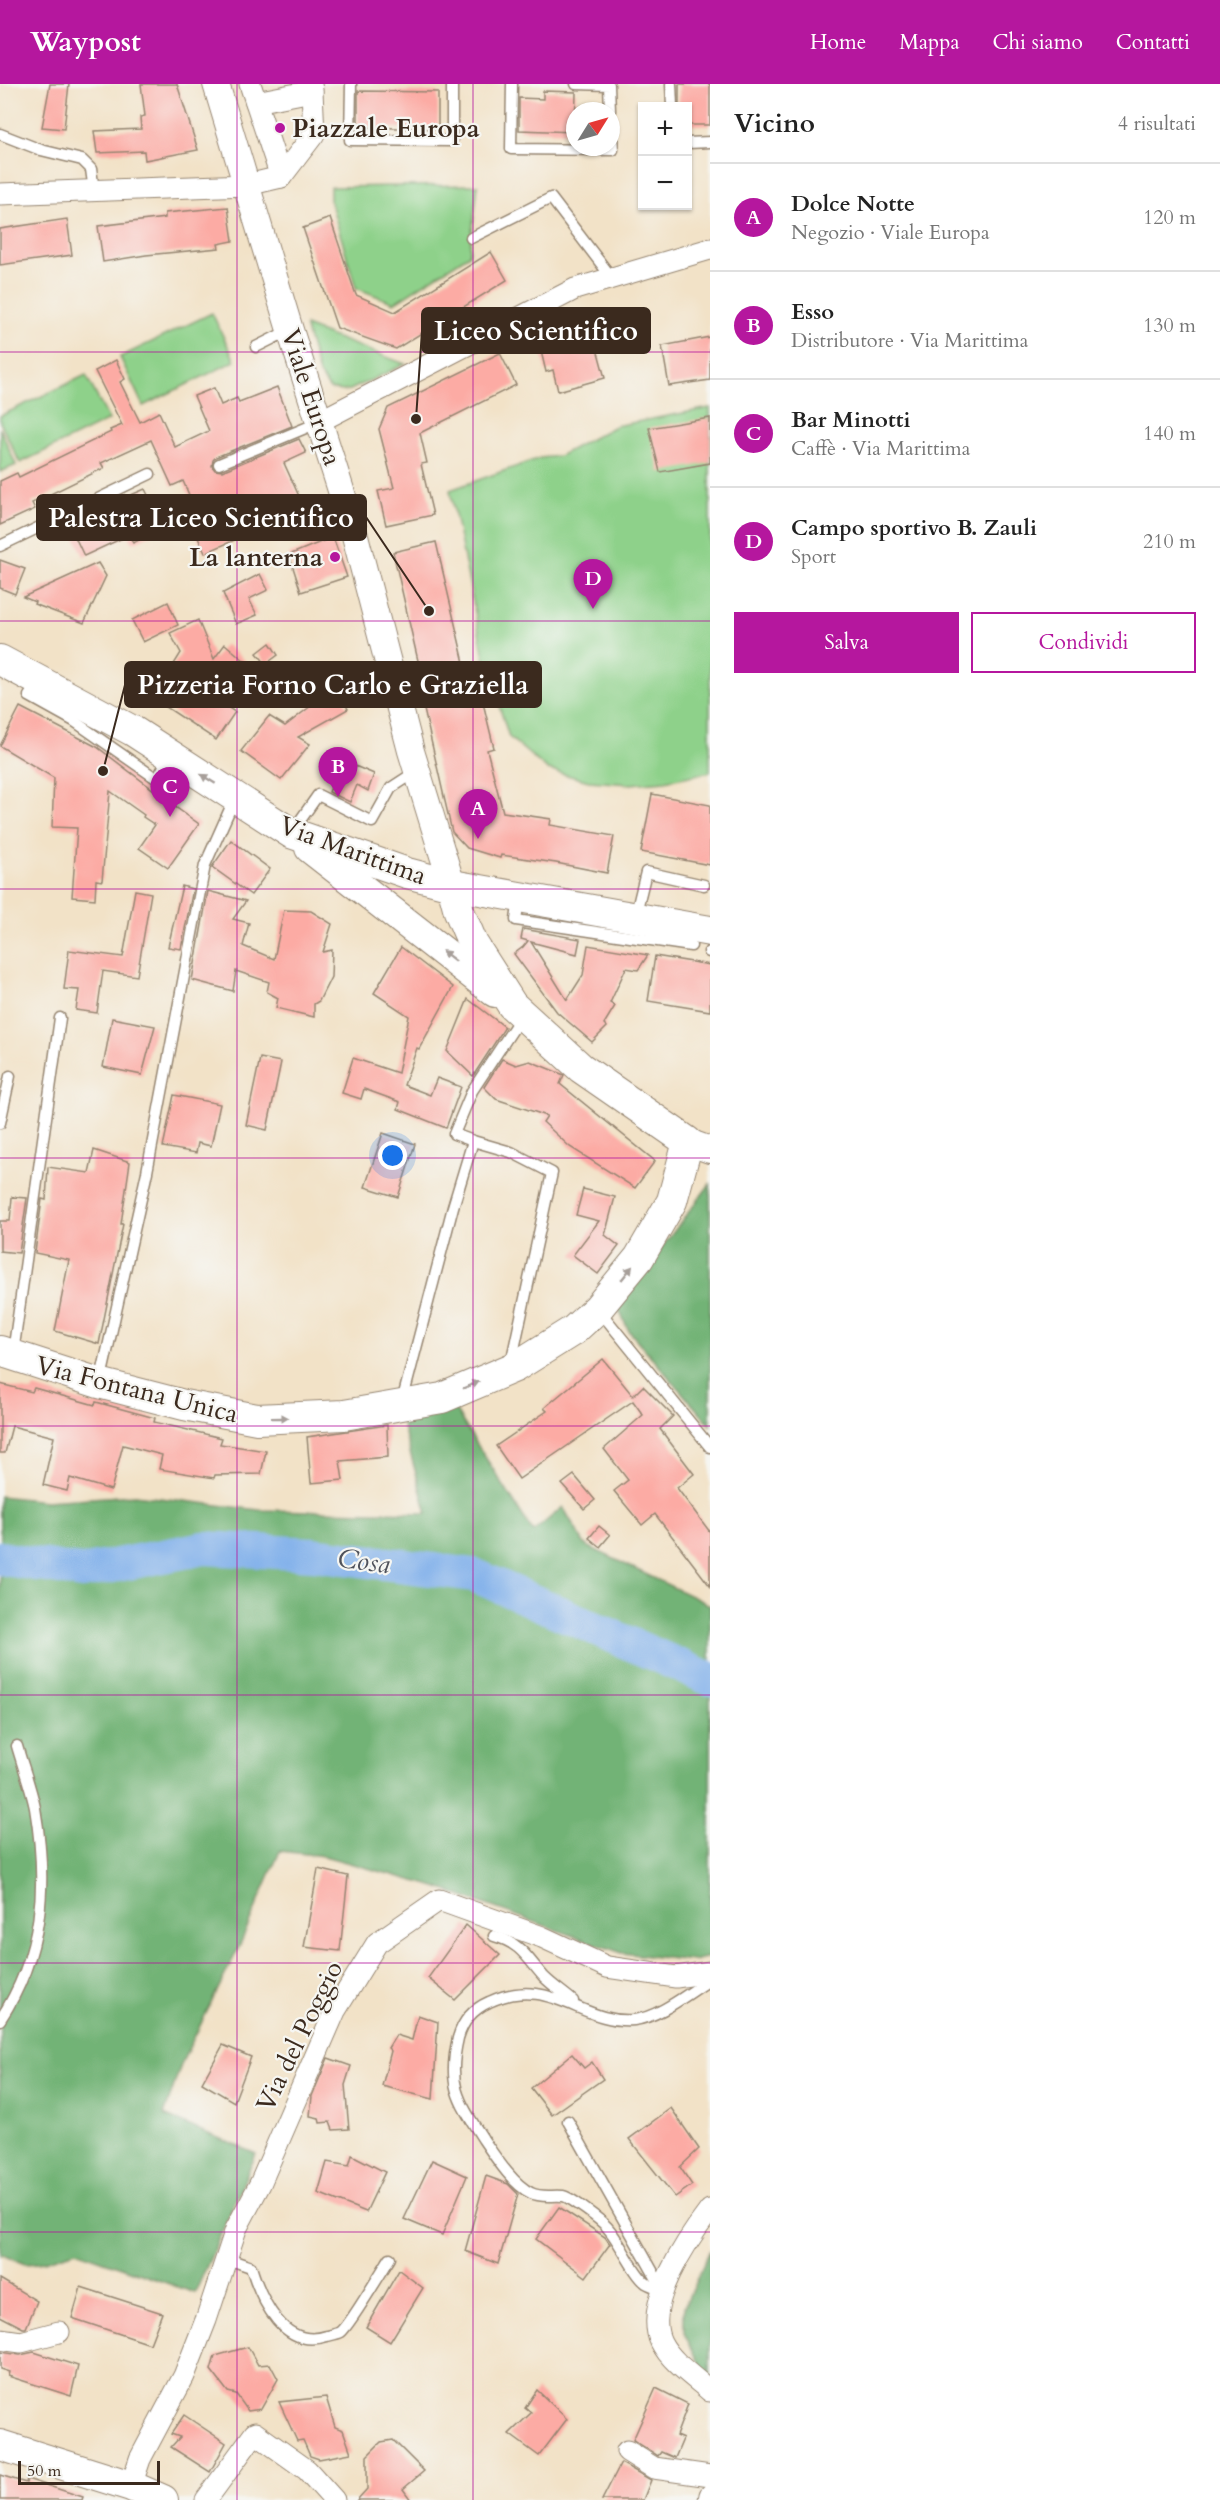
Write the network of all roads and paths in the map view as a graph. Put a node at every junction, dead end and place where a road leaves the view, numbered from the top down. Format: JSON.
{"nodes":[{"id":1,"x":216,"y":84,"type":"edge"},
{"id":2,"x":351,"y":84,"type":"edge"},
{"id":3,"x":452,"y":84,"type":"edge"},
{"id":4,"x":512,"y":84,"type":"edge"},
{"id":5,"x":576,"y":84,"type":"edge"},
{"id":6,"x":671,"y":84,"type":"edge"},
{"id":7,"x":312,"y":87,"type":"edge"},
{"id":8,"x":253,"y":93,"type":"edge"},
{"id":9,"x":610,"y":102,"type":"edge"},
{"id":10,"x":672,"y":102,"type":"edge"},
{"id":11,"x":0,"y":134,"type":"edge"},
{"id":12,"x":710,"y":142,"type":"edge"},
{"id":13,"x":692,"y":143,"type":"edge"},
{"id":14,"x":566,"y":150,"type":"edge"},
{"id":15,"x":281,"y":177,"type":"junction"},
{"id":16,"x":247,"y":185,"type":"junction"},
{"id":17,"x":94,"y":191,"type":"junction"},
{"id":18,"x":0,"y":194,"type":"edge"},
{"id":19,"x":471,"y":238,"type":"dead end"},
{"id":20,"x":710,"y":249,"type":"edge"},
{"id":21,"x":612,"y":278,"type":"junction"},
{"id":22,"x":290,"y":330,"type":"junction"},
{"id":23,"x":256,"y":347,"type":"dead end"},
{"id":24,"x":321,"y":422,"type":"junction"},
{"id":25,"x":219,"y":464,"type":"dead end"},
{"id":26,"x":150,"y":474,"type":"dead end"},
{"id":27,"x":0,"y":546,"type":"edge"},
{"id":28,"x":0,"y":660,"type":"edge"},
{"id":29,"x":417,"y":771,"type":"junction"},
{"id":30,"x":235,"y":796,"type":"junction"},
{"id":31,"x":291,"y":833,"type":"junction"},
{"id":32,"x":452,"y":885,"type":"junction"},
{"id":33,"x":704,"y":885,"type":"dead end"},
{"id":34,"x":645,"y":926,"type":"junction"},
{"id":35,"x":705,"y":945,"type":"edge"},
{"id":36,"x":517,"y":1010,"type":"junction"},
{"id":37,"x":60,"y":1018,"type":"dead end"},
{"id":38,"x":10,"y":1076,"type":"dead end"},
{"id":39,"x":0,"y":1122,"type":"edge"},
{"id":40,"x":473,"y":1141,"type":"junction"},
{"id":41,"x":699,"y":1146,"type":"edge"},
{"id":42,"x":598,"y":1308,"type":"junction"},
{"id":43,"x":6,"y":1354,"type":"edge"},
{"id":44,"x":510,"y":1369,"type":"junction"},
{"id":45,"x":99,"y":1383,"type":"junction"},
{"id":46,"x":401,"y":1405,"type":"junction"},
{"id":47,"x":710,"y":1447,"type":"edge"},
{"id":48,"x":17,"y":1746,"type":"dead end"},
{"id":49,"x":494,"y":1936,"type":"dead end"},
{"id":50,"x":710,"y":1972,"type":"edge"},
{"id":51,"x":710,"y":1980,"type":"edge"},
{"id":52,"x":580,"y":2007,"type":"junction"},
{"id":53,"x":0,"y":2020,"type":"edge"},
{"id":54,"x":568,"y":2121,"type":"dead end"},
{"id":55,"x":710,"y":2210,"type":"edge"},
{"id":56,"x":225,"y":2258,"type":"junction"},
{"id":57,"x":390,"y":2258,"type":"dead end"},
{"id":58,"x":663,"y":2290,"type":"junction"},
{"id":59,"x":58,"y":2332,"type":"dead end"},
{"id":60,"x":0,"y":2339,"type":"edge"},
{"id":61,"x":710,"y":2391,"type":"edge"},
{"id":62,"x":0,"y":2445,"type":"edge"},
{"id":63,"x":627,"y":2451,"type":"dead end"},
{"id":64,"x":710,"y":2476,"type":"edge"},
{"id":65,"x":131,"y":2486,"type":"junction"},
{"id":66,"x":710,"y":2495,"type":"edge"},
{"id":67,"x":164,"y":2500,"type":"edge"},
{"id":68,"x":206,"y":2500,"type":"edge"},
{"id":69,"x":334,"y":2500,"type":"edge"},
{"id":70,"x":709,"y":2500,"type":"edge"}],
"edges":[{"from":1,"to":16,"type":"street","name":"Viale Europa"},
{"from":2,"to":3,"type":"lane"},
{"from":4,"to":14,"type":"lane"},
{"from":5,"to":9,"type":"lane"},
{"from":6,"to":10,"type":"lane"},
{"from":7,"to":8,"type":"street"},
{"from":7,"to":15,"type":"street"},
{"from":8,"to":15,"type":"street"},
{"from":11,"to":17,"type":"lane"},
{"from":12,"to":13,"type":"lane"},
{"from":15,"to":16,"type":"street"},
{"from":16,"to":17,"type":"street"},
{"from":16,"to":22,"type":"street","name":"Viale Europa"},
{"from":17,"to":18,"type":"street"},
{"from":19,"to":21,"type":"lane"},
{"from":20,"to":21,"type":"street"},
{"from":21,"to":24,"type":"street"},
{"from":22,"to":23,"type":"lane"},
{"from":22,"to":24,"type":"street","name":"Viale Europa"},
{"from":24,"to":25,"type":"lane"},
{"from":24,"to":29,"type":"street","name":"Viale Europa"},
{"from":26,"to":27,"type":"lane"},
{"from":30,"to":28,"type":"main road","name":"Via Marittima","one_way":true},
{"from":29,"to":31,"type":"lane"},
{"from":29,"to":32,"type":"street","name":"Viale Europa"},
{"from":30,"to":31,"type":"main road","name":"Via Marittima"},
{"from":30,"to":45,"type":"lane"},
{"from":31,"to":32,"type":"main road","name":"Via Marittima"},
{"from":36,"to":31,"type":"main road","one_way":true},
{"from":32,"to":34,"type":"main road","name":"Via Marittima"},
{"from":32,"to":36,"type":"main road"},
{"from":33,"to":34,"type":"lane"},
{"from":34,"to":35,"type":"main road","name":"Via Marittima"},
{"from":36,"to":40,"type":"lane"},
{"from":36,"to":41,"type":"main road"},
{"from":37,"to":43,"type":"lane"},
{"from":38,"to":39,"type":"lane"},
{"from":40,"to":44,"type":"lane"},
{"from":40,"to":46,"type":"lane"},
{"from":42,"to":41,"type":"main road","name":"Via Fontana Unica","one_way":true},
{"from":42,"to":44,"type":"main road","name":"Via Fontana Unica"},
{"from":42,"to":47,"type":"lane"},
{"from":43,"to":45,"type":"main road","name":"Via Fontana Unica"},
{"from":46,"to":44,"type":"main road","name":"Via Fontana Unica","one_way":true},
{"from":45,"to":46,"type":"main road","name":"Via Fontana Unica","one_way":true},
{"from":48,"to":53,"type":"lane"},
{"from":49,"to":52,"type":"lane"},
{"from":50,"to":56,"type":"street","name":"Via del Poggio"},
{"from":51,"to":52,"type":"lane"},
{"from":52,"to":58,"type":"lane"},
{"from":54,"to":58,"type":"lane"},
{"from":55,"to":58,"type":"street"},
{"from":56,"to":57,"type":"lane"},
{"from":56,"to":65,"type":"street","name":"Via del Poggio"},
{"from":58,"to":61,"type":"street"},
{"from":59,"to":60,"type":"street"},
{"from":62,"to":65,"type":"main road"},
{"from":63,"to":64,"type":"street"},
{"from":65,"to":67,"type":"main road"},
{"from":66,"to":70,"type":"street"},
{"from":68,"to":69,"type":"street"}]}
